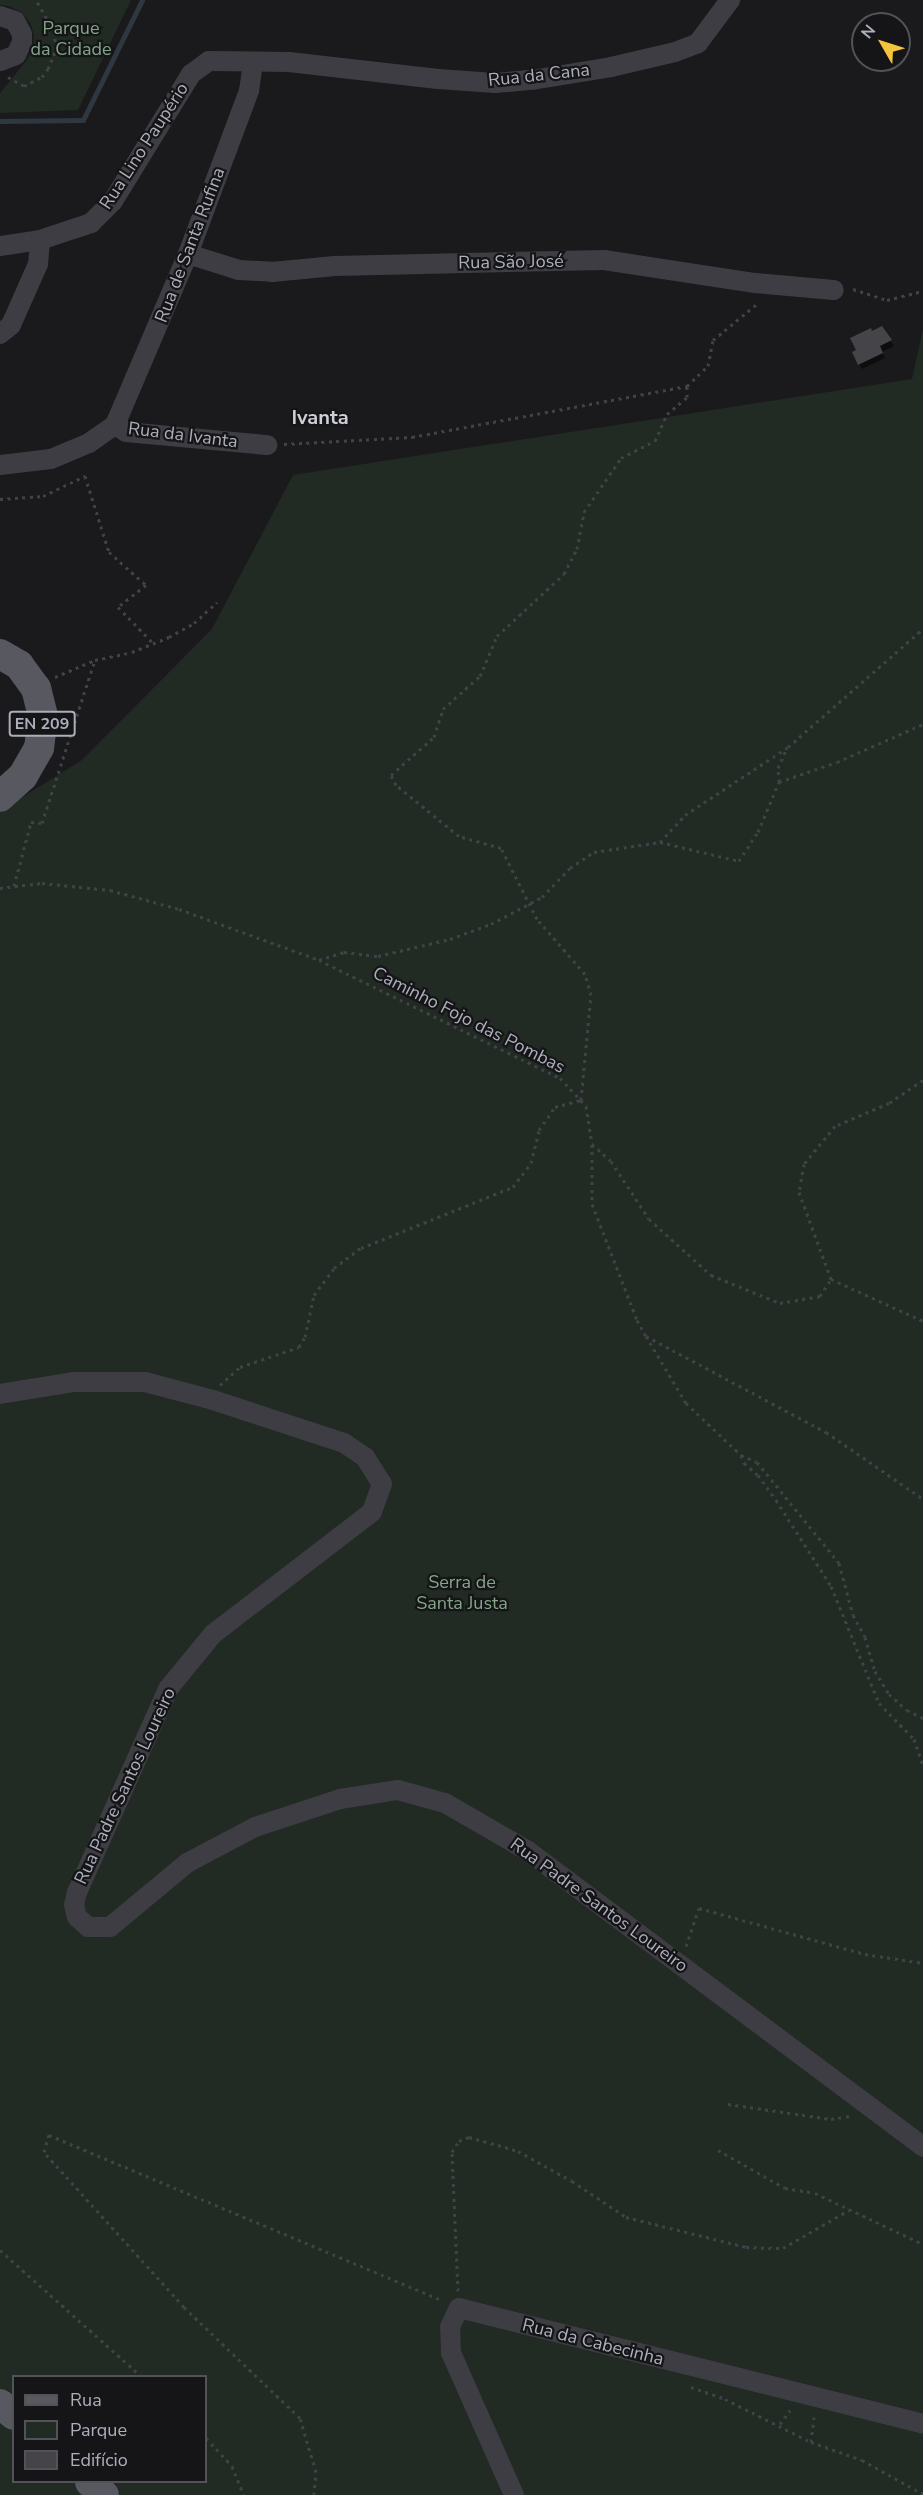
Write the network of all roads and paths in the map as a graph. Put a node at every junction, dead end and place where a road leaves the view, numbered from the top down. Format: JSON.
{"nodes":[{"id":1,"x":730,"y":0,"type":"edge"},
{"id":2,"x":0,"y":16,"type":"edge"},
{"id":3,"x":0,"y":61,"type":"edge"},
{"id":4,"x":253,"y":62,"type":"junction"},
{"id":5,"x":40,"y":240,"type":"junction"},
{"id":6,"x":0,"y":246,"type":"edge"},
{"id":7,"x":188,"y":254,"type":"junction"},
{"id":8,"x":755,"y":283,"type":"junction"},
{"id":9,"x":834,"y":290,"type":"joint"},
{"id":10,"x":923,"y":291,"type":"edge"},
{"id":11,"x":0,"y":334,"type":"edge"},
{"id":12,"x":687,"y":386,"type":"junction"},
{"id":13,"x":116,"y":425,"type":"junction"},
{"id":14,"x":267,"y":445,"type":"joint"},
{"id":15,"x":0,"y":465,"type":"edge"},
{"id":16,"x":0,"y":499,"type":"edge"},
{"id":17,"x":217,"y":602,"type":"dead end"},
{"id":18,"x":923,"y":629,"type":"edge"},
{"id":19,"x":153,"y":644,"type":"junction"},
{"id":20,"x":0,"y":654,"type":"edge"},
{"id":21,"x":95,"y":660,"type":"junction"},
{"id":22,"x":36,"y":688,"type":"junction"},
{"id":23,"x":923,"y":724,"type":"edge"},
{"id":24,"x":788,"y":747,"type":"junction"},
{"id":25,"x":778,"y":782,"type":"junction"},
{"id":26,"x":0,"y":797,"type":"edge"},
{"id":27,"x":660,"y":842,"type":"junction"},
{"id":28,"x":14,"y":886,"type":"junction"},
{"id":29,"x":0,"y":888,"type":"edge"},
{"id":30,"x":528,"y":904,"type":"junction"},
{"id":31,"x":319,"y":960,"type":"junction"},
{"id":32,"x":923,"y":1080,"type":"edge"},
{"id":33,"x":581,"y":1100,"type":"junction"},
{"id":34,"x":592,"y":1144,"type":"junction"},
{"id":35,"x":831,"y":1279,"type":"junction"},
{"id":36,"x":923,"y":1321,"type":"edge"},
{"id":37,"x":646,"y":1336,"type":"junction"},
{"id":38,"x":0,"y":1394,"type":"edge"},
{"id":39,"x":213,"y":1400,"type":"junction"},
{"id":40,"x":741,"y":1455,"type":"junction"},
{"id":41,"x":923,"y":1499,"type":"edge"},
{"id":42,"x":923,"y":1718,"type":"edge"},
{"id":43,"x":923,"y":1765,"type":"edge"},
{"id":44,"x":683,"y":1954,"type":"dead end"},
{"id":45,"x":923,"y":1963,"type":"edge"},
{"id":46,"x":728,"y":2104,"type":"dead end"},
{"id":47,"x":876,"y":2112,"type":"junction"},
{"id":48,"x":923,"y":2148,"type":"edge"},
{"id":49,"x":718,"y":2150,"type":"dead end"},
{"id":50,"x":849,"y":2210,"type":"junction"},
{"id":51,"x":923,"y":2244,"type":"edge"},
{"id":52,"x":0,"y":2250,"type":"edge"},
{"id":53,"x":459,"y":2308,"type":"junction"},
{"id":54,"x":140,"y":2375,"type":"edge"},
{"id":55,"x":688,"y":2386,"type":"dead end"},
{"id":56,"x":817,"y":2398,"type":"junction"},
{"id":57,"x":0,"y":2404,"type":"edge"},
{"id":58,"x":12,"y":2413,"type":"edge"},
{"id":59,"x":923,"y":2424,"type":"edge"},
{"id":60,"x":207,"y":2439,"type":"edge"},
{"id":61,"x":811,"y":2442,"type":"junction"},
{"id":62,"x":92,"y":2483,"type":"edge"},
{"id":63,"x":923,"y":2494,"type":"edge"},
{"id":64,"x":104,"y":2495,"type":"edge"},
{"id":65,"x":244,"y":2495,"type":"edge"},
{"id":66,"x":314,"y":2495,"type":"edge"},
{"id":67,"x":514,"y":2495,"type":"edge"}],
"edges":[{"from":1,"to":4,"type":"street","name":"Rua da Cana"},
{"from":2,"to":3,"type":"street"},
{"from":4,"to":5,"type":"street","name":"Rua Lino Paupério"},
{"from":4,"to":7,"type":"street","name":"Rua de Santa Rufina"},
{"from":5,"to":6,"type":"street","name":"Rua Lino Paupério"},
{"from":5,"to":11,"type":"street"},
{"from":7,"to":8,"type":"street","name":"Rua São José"},
{"from":7,"to":13,"type":"street","name":"Rua de Santa Rufina"},
{"from":8,"to":9,"type":"street","name":"Rua São José"},
{"from":8,"to":12,"type":"path"},
{"from":9,"to":10,"type":"path"},
{"from":12,"to":14,"type":"path"},
{"from":12,"to":30,"type":"path"},
{"from":13,"to":14,"type":"street","name":"Rua da Ivanta"},
{"from":13,"to":15,"type":"street","name":"Rua da Ivanta"},
{"from":16,"to":19,"type":"path"},
{"from":17,"to":19,"type":"path"},
{"from":18,"to":24,"type":"path"},
{"from":19,"to":21,"type":"path"},
{"from":20,"to":22,"type":"main road","number":"EN 209"},
{"from":21,"to":22,"type":"path"},
{"from":21,"to":28,"type":"path"},
{"from":22,"to":26,"type":"main road","number":"EN 209"},
{"from":23,"to":25,"type":"path"},
{"from":24,"to":25,"type":"path"},
{"from":24,"to":27,"type":"path"},
{"from":25,"to":27,"type":"path"},
{"from":27,"to":30,"type":"path"},
{"from":28,"to":29,"type":"path","name":"Caminho Fojo das Pombas"},
{"from":28,"to":31,"type":"path","name":"Caminho Fojo das Pombas"},
{"from":30,"to":31,"type":"path"},
{"from":30,"to":33,"type":"path"},
{"from":31,"to":33,"type":"path","name":"Caminho Fojo das Pombas"},
{"from":32,"to":35,"type":"path"},
{"from":33,"to":34,"type":"path","name":"Caminho Fojo das Pombas"},
{"from":33,"to":39,"type":"path"},
{"from":34,"to":35,"type":"path"},
{"from":34,"to":37,"type":"path","name":"Caminho Fojo das Pombas"},
{"from":35,"to":36,"type":"path"},
{"from":37,"to":40,"type":"path","name":"Caminho Fojo das Pombas"},
{"from":37,"to":41,"type":"path"},
{"from":38,"to":39,"type":"street","name":"Rua Padre Santos Loureiro"},
{"from":39,"to":47,"type":"street","name":"Rua Padre Santos Loureiro"},
{"from":40,"to":42,"type":"path","name":"Caminho Fojo das Pombas"},
{"from":40,"to":43,"type":"path"},
{"from":44,"to":45,"type":"path"},
{"from":46,"to":47,"type":"path"},
{"from":47,"to":48,"type":"street","name":"Rua Padre Santos Loureiro"},
{"from":49,"to":50,"type":"path"},
{"from":50,"to":51,"type":"path"},
{"from":50,"to":53,"type":"path"},
{"from":52,"to":54,"type":"path"},
{"from":53,"to":56,"type":"street","name":"Rua da Cabecinha"},
{"from":53,"to":66,"type":"path"},
{"from":53,"to":67,"type":"street"},
{"from":55,"to":61,"type":"path"},
{"from":56,"to":59,"type":"street","name":"Rua da Cabecinha"},
{"from":56,"to":61,"type":"path"},
{"from":57,"to":58,"type":"main road"},
{"from":60,"to":65,"type":"path"},
{"from":61,"to":63,"type":"path"},
{"from":62,"to":64,"type":"main road"}]}
